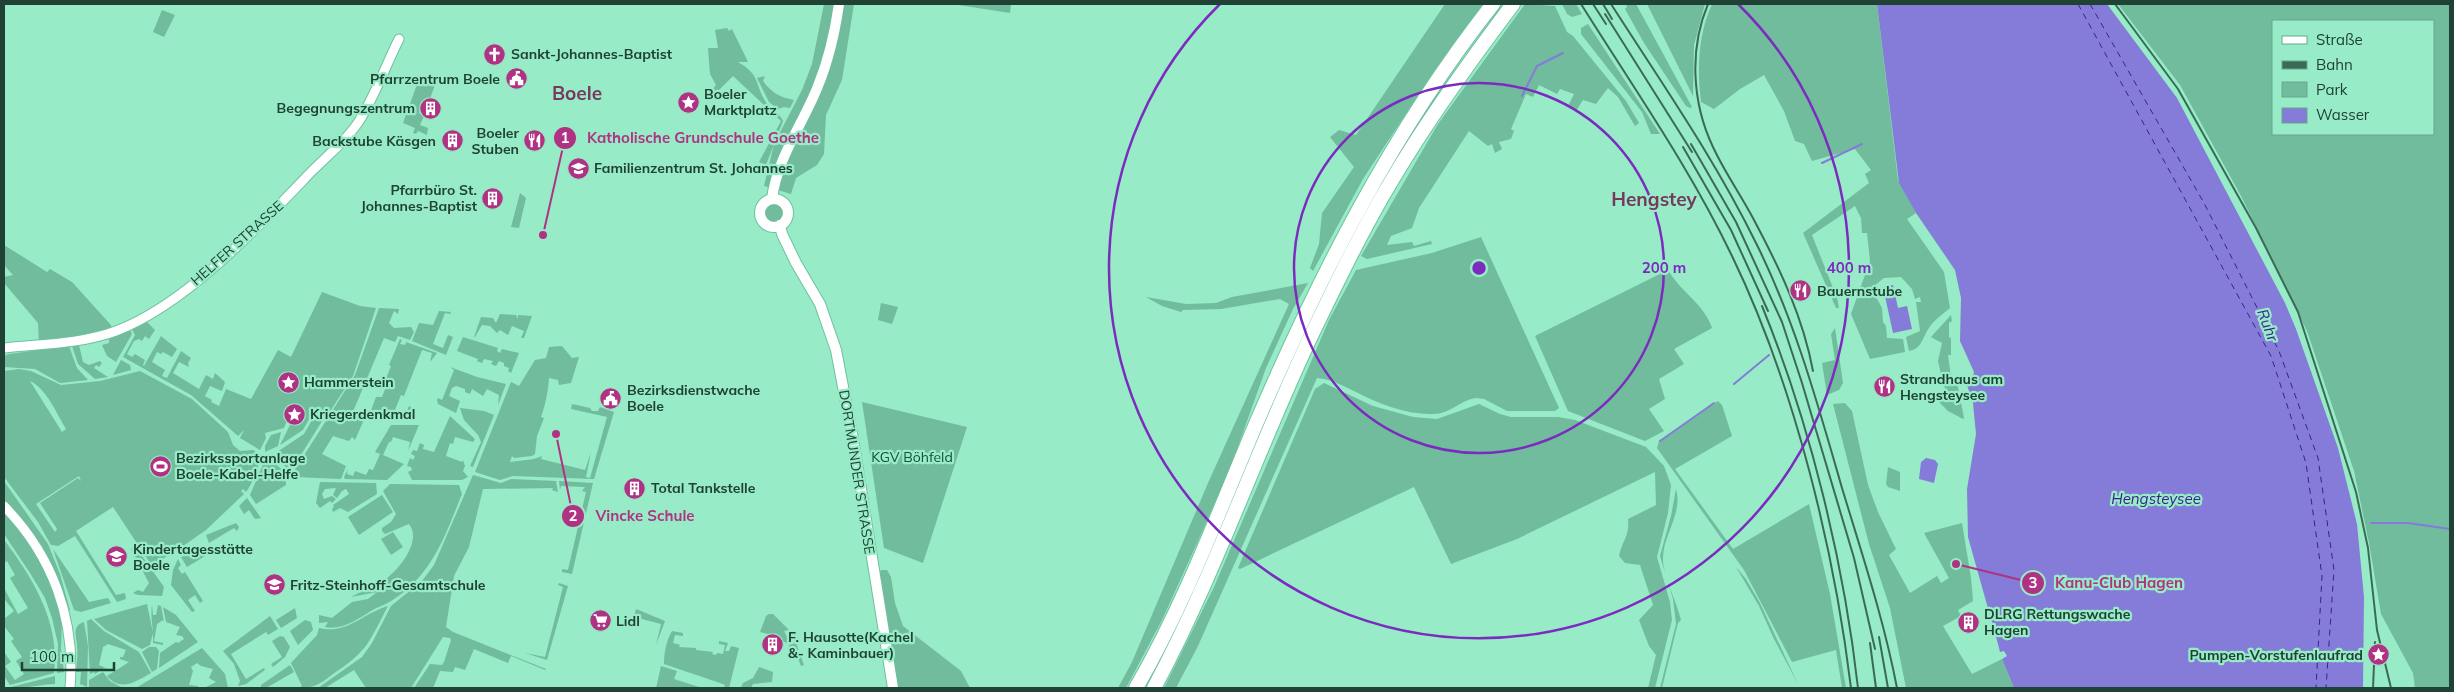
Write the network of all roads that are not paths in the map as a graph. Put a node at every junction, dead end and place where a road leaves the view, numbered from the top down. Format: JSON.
{"nodes":[{"id":1,"x":839,"y":4,"type":"edge"},
{"id":2,"x":1493,"y":4,"type":"edge"},
{"id":3,"x":1513,"y":4,"type":"edge"},
{"id":4,"x":399,"y":39,"type":"dead end"},
{"id":5,"x":776,"y":200,"type":"junction"},
{"id":6,"x":776,"y":226,"type":"junction"},
{"id":7,"x":4,"y":348,"type":"edge"},
{"id":8,"x":4,"y":506,"type":"edge"},
{"id":9,"x":1156,"y":686,"type":"edge"},
{"id":10,"x":70,"y":688,"type":"edge"},
{"id":11,"x":893,"y":688,"type":"edge"},
{"id":12,"x":1136,"y":688,"type":"edge"}],
"edges":[{"from":1,"to":5,"type":"main road"},
{"from":2,"to":12,"type":"highway"},
{"from":3,"to":9,"type":"highway"},
{"from":4,"to":7,"type":"street","name":"HELFER STRASSE"},
{"from":5,"to":6,"type":"main road"},
{"from":5,"to":6,"type":"main road"},
{"from":6,"to":11,"type":"main road","name":"DORTMUNDER STRASSE"},
{"from":8,"to":10,"type":"street"}]}
